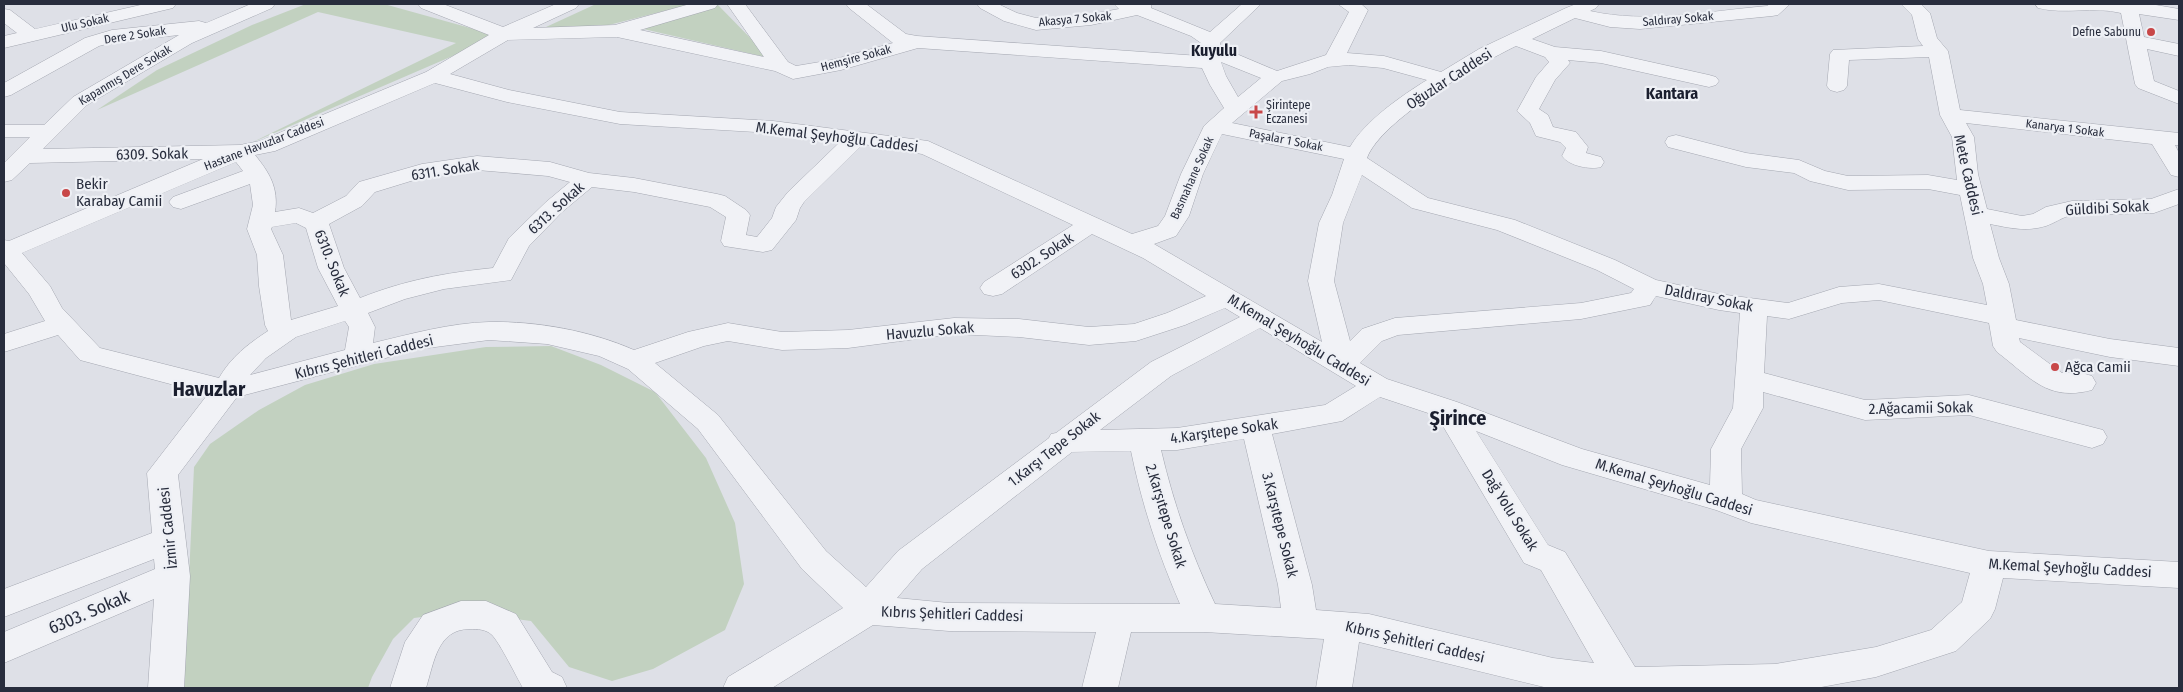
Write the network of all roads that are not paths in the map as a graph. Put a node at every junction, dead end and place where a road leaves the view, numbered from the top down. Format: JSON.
{"nodes":[{"id":1,"x":167,"y":4,"type":"edge"},
{"id":2,"x":266,"y":4,"type":"edge"},
{"id":3,"x":427,"y":4,"type":"edge"},
{"id":4,"x":570,"y":4,"type":"edge"},
{"id":5,"x":709,"y":4,"type":"edge"},
{"id":6,"x":736,"y":4,"type":"edge"},
{"id":7,"x":855,"y":4,"type":"edge"},
{"id":8,"x":986,"y":4,"type":"edge"},
{"id":9,"x":1252,"y":4,"type":"edge"},
{"id":10,"x":1347,"y":4,"type":"edge"},
{"id":11,"x":1782,"y":4,"type":"edge"},
{"id":12,"x":1910,"y":4,"type":"edge"},
{"id":13,"x":2044,"y":4,"type":"edge"},
{"id":14,"x":1135,"y":6,"type":"edge"},
{"id":15,"x":2136,"y":7,"type":"edge"},
{"id":16,"x":1581,"y":8,"type":"edge"},
{"id":17,"x":4,"y":14,"type":"edge"},
{"id":18,"x":2179,"y":14,"type":"edge"},
{"id":19,"x":218,"y":25,"type":"junction"},
{"id":20,"x":617,"y":30,"type":"junction"},
{"id":21,"x":504,"y":34,"type":"junction"},
{"id":22,"x":32,"y":36,"type":"junction"},
{"id":23,"x":1516,"y":39,"type":"junction"},
{"id":24,"x":2135,"y":41,"type":"junction"},
{"id":25,"x":4,"y":42,"type":"edge"},
{"id":26,"x":917,"y":42,"type":"junction"},
{"id":27,"x":1938,"y":50,"type":"junction"},
{"id":28,"x":2179,"y":50,"type":"edge"},
{"id":29,"x":1211,"y":51,"type":"junction"},
{"id":30,"x":1552,"y":53,"type":"junction"},
{"id":31,"x":1334,"y":59,"type":"junction"},
{"id":32,"x":781,"y":66,"type":"junction"},
{"id":33,"x":433,"y":76,"type":"junction"},
{"id":34,"x":1275,"y":77,"type":"junction"},
{"id":35,"x":1444,"y":79,"type":"junction"},
{"id":36,"x":1708,"y":81,"type":"dead end"},
{"id":37,"x":1837,"y":86,"type":"dead end"},
{"id":38,"x":4,"y":91,"type":"edge"},
{"id":39,"x":2179,"y":98,"type":"edge"},
{"id":40,"x":1235,"y":108,"type":"junction"},
{"id":41,"x":1951,"y":115,"type":"junction"},
{"id":42,"x":1215,"y":126,"type":"junction"},
{"id":43,"x":4,"y":130,"type":"edge"},
{"id":44,"x":49,"y":131,"type":"junction"},
{"id":45,"x":858,"y":137,"type":"junction"},
{"id":46,"x":2169,"y":139,"type":"edge"},
{"id":47,"x":1676,"y":142,"type":"dead end"},
{"id":48,"x":240,"y":152,"type":"junction"},
{"id":49,"x":24,"y":156,"type":"junction"},
{"id":50,"x":1356,"y":158,"type":"junction"},
{"id":51,"x":1593,"y":162,"type":"dead end"},
{"id":52,"x":2179,"y":170,"type":"edge"},
{"id":53,"x":258,"y":173,"type":"junction"},
{"id":54,"x":4,"y":175,"type":"edge"},
{"id":55,"x":587,"y":180,"type":"junction"},
{"id":56,"x":1971,"y":190,"type":"junction"},
{"id":57,"x":2179,"y":196,"type":"edge"},
{"id":58,"x":181,"y":202,"type":"dead end"},
{"id":59,"x":1976,"y":214,"type":"junction"},
{"id":60,"x":262,"y":221,"type":"junction"},
{"id":61,"x":314,"y":222,"type":"junction"},
{"id":62,"x":1092,"y":224,"type":"junction"},
{"id":63,"x":1129,"y":242,"type":"junction"},
{"id":64,"x":6,"y":249,"type":"edge"},
{"id":65,"x":1648,"y":286,"type":"junction"},
{"id":66,"x":993,"y":288,"type":"dead end"},
{"id":67,"x":1227,"y":297,"type":"junction"},
{"id":68,"x":1754,"y":307,"type":"junction"},
{"id":69,"x":352,"y":310,"type":"junction"},
{"id":70,"x":1261,"y":317,"type":"junction"},
{"id":71,"x":2004,"y":322,"type":"junction"},
{"id":72,"x":62,"y":325,"type":"junction"},
{"id":73,"x":286,"y":331,"type":"junction"},
{"id":74,"x":4,"y":343,"type":"edge"},
{"id":75,"x":358,"y":355,"type":"junction"},
{"id":76,"x":2179,"y":357,"type":"edge"},
{"id":77,"x":632,"y":361,"type":"junction"},
{"id":78,"x":1342,"y":365,"type":"junction"},
{"id":79,"x":1750,"y":379,"type":"junction"},
{"id":80,"x":2082,"y":383,"type":"dead end"},
{"id":81,"x":1377,"y":386,"type":"junction"},
{"id":82,"x":228,"y":390,"type":"junction"},
{"id":83,"x":1447,"y":409,"type":"junction"},
{"id":84,"x":1256,"y":428,"type":"junction"},
{"id":85,"x":2092,"y":437,"type":"dead end"},
{"id":86,"x":1144,"y":440,"type":"junction"},
{"id":87,"x":1062,"y":442,"type":"junction"},
{"id":88,"x":1726,"y":501,"type":"junction"},
{"id":89,"x":170,"y":540,"type":"junction"},
{"id":90,"x":1989,"y":564,"type":"junction"},
{"id":91,"x":2179,"y":575,"type":"edge"},
{"id":92,"x":173,"y":576,"type":"junction"},
{"id":93,"x":4,"y":604,"type":"edge"},
{"id":94,"x":868,"y":610,"type":"junction"},
{"id":95,"x":1117,"y":618,"type":"junction"},
{"id":96,"x":1204,"y":618,"type":"junction"},
{"id":97,"x":1300,"y":623,"type":"junction"},
{"id":98,"x":1344,"y":626,"type":"junction"},
{"id":99,"x":4,"y":648,"type":"edge"},
{"id":100,"x":1534,"y":679,"type":"edge"},
{"id":101,"x":1817,"y":681,"type":"edge"},
{"id":102,"x":1625,"y":685,"type":"edge"},
{"id":103,"x":166,"y":688,"type":"edge"},
{"id":104,"x":408,"y":688,"type":"edge"},
{"id":105,"x":549,"y":688,"type":"edge"},
{"id":106,"x":741,"y":688,"type":"edge"},
{"id":107,"x":1100,"y":688,"type":"edge"},
{"id":108,"x":1334,"y":688,"type":"edge"}],
"edges":[{"from":1,"to":22,"type":"street","name":"Ulu Sokak"},
{"from":2,"to":19,"type":"street","name":"Kapanmış Dere Sokak"},
{"from":3,"to":21,"type":"street"},
{"from":4,"to":21,"type":"street","name":"Hastane Havuzlar Caddesi"},
{"from":5,"to":20,"type":"street"},
{"from":6,"to":32,"type":"street"},
{"from":7,"to":26,"type":"street"},
{"from":8,"to":14,"type":"street","name":"Akasya 7 Sokak"},
{"from":9,"to":29,"type":"street"},
{"from":10,"to":31,"type":"street"},
{"from":11,"to":16,"type":"street","name":"Saldıray Sokak"},
{"from":12,"to":27,"type":"street","name":"Mete Caddesi"},
{"from":13,"to":15,"type":"street"},
{"from":14,"to":29,"type":"street"},
{"from":15,"to":18,"type":"street"},
{"from":15,"to":24,"type":"street"},
{"from":16,"to":23,"type":"street","name":"Oğuzlar Caddesi"},
{"from":17,"to":22,"type":"street"},
{"from":19,"to":38,"type":"street","name":"Dere 2 Sokak"},
{"from":19,"to":44,"type":"street","name":"Kapanmış Dere Sokak"},
{"from":20,"to":21,"type":"street","name":"Hemşire Sokak"},
{"from":20,"to":32,"type":"street","name":"Hemşire Sokak"},
{"from":21,"to":33,"type":"street","name":"Hastane Havuzlar Caddesi"},
{"from":22,"to":25,"type":"street","name":"Ulu Sokak"},
{"from":23,"to":30,"type":"street"},
{"from":23,"to":35,"type":"street","name":"Oğuzlar Caddesi"},
{"from":24,"to":28,"type":"street"},
{"from":24,"to":39,"type":"street"},
{"from":26,"to":29,"type":"street","name":"Hemşire Sokak"},
{"from":26,"to":32,"type":"street","name":"Hemşire Sokak"},
{"from":27,"to":37,"type":"street"},
{"from":27,"to":41,"type":"street","name":"Mete Caddesi"},
{"from":29,"to":34,"type":"street"},
{"from":29,"to":40,"type":"street"},
{"from":30,"to":36,"type":"street"},
{"from":30,"to":51,"type":"street"},
{"from":31,"to":34,"type":"street","name":"Basmahane Sokak"},
{"from":31,"to":35,"type":"street","name":"Basmahane Sokak"},
{"from":33,"to":45,"type":"street","name":"M.Kemal Şeyhoğlu Caddesi"},
{"from":33,"to":48,"type":"street","name":"Hastane Havuzlar Caddesi"},
{"from":34,"to":40,"type":"street","name":"Basmahane Sokak"},
{"from":35,"to":50,"type":"street","name":"Oğuzlar Caddesi"},
{"from":40,"to":42,"type":"street","name":"Basmahane Sokak"},
{"from":41,"to":46,"type":"street","name":"Kanarya 1 Sokak"},
{"from":41,"to":56,"type":"street","name":"Mete Caddesi"},
{"from":42,"to":50,"type":"street","name":"Paşalar 1 Sokak"},
{"from":42,"to":63,"type":"street","name":"Basmahane Sokak"},
{"from":43,"to":44,"type":"street"},
{"from":44,"to":49,"type":"street","name":"Kapanmış Dere Sokak"},
{"from":45,"to":55,"type":"street","name":"6313. Sokak"},
{"from":45,"to":62,"type":"street","name":"M.Kemal Şeyhoğlu Caddesi"},
{"from":46,"to":52,"type":"street"},
{"from":47,"to":56,"type":"street"},
{"from":48,"to":49,"type":"street","name":"6309. Sokak"},
{"from":48,"to":53,"type":"street"},
{"from":48,"to":64,"type":"street","name":"Hastane Havuzlar Caddesi"},
{"from":49,"to":54,"type":"street","name":"Kapanmış Dere Sokak"},
{"from":50,"to":65,"type":"street"},
{"from":50,"to":78,"type":"street","name":"Oğuzlar Caddesi"},
{"from":53,"to":58,"type":"street"},
{"from":53,"to":60,"type":"street"},
{"from":55,"to":61,"type":"street","name":"6311. Sokak"},
{"from":55,"to":69,"type":"street","name":"6313. Sokak"},
{"from":56,"to":59,"type":"street","name":"Mete Caddesi"},
{"from":57,"to":59,"type":"street","name":"Güldibi Sokak"},
{"from":59,"to":71,"type":"street","name":"Mete Caddesi"},
{"from":60,"to":61,"type":"street","name":"6310. Sokak"},
{"from":60,"to":73,"type":"street"},
{"from":61,"to":69,"type":"street","name":"6310. Sokak"},
{"from":62,"to":63,"type":"street","name":"M.Kemal Şeyhoğlu Caddesi"},
{"from":62,"to":66,"type":"street","name":"6302. Sokak"},
{"from":63,"to":67,"type":"street","name":"M.Kemal Şeyhoğlu Caddesi"},
{"from":64,"to":72,"type":"street","name":"Kıbrıs Şehitleri Caddesi"},
{"from":65,"to":68,"type":"street","name":"Daldıray Sokak"},
{"from":65,"to":78,"type":"street","name":"Daldıray Sokak"},
{"from":67,"to":70,"type":"street","name":"M.Kemal Şeyhoğlu Caddesi"},
{"from":67,"to":77,"type":"street","name":"Havuzlu Sokak"},
{"from":68,"to":71,"type":"street","name":"Daldıray Sokak"},
{"from":68,"to":79,"type":"street"},
{"from":69,"to":73,"type":"street","name":"6313. Sokak"},
{"from":69,"to":75,"type":"street","name":"6310. Sokak"},
{"from":70,"to":78,"type":"street","name":"M.Kemal Şeyhoğlu Caddesi"},
{"from":70,"to":87,"type":"street","name":"1.Karşı Tepe Sokak"},
{"from":71,"to":76,"type":"street","name":"Daldıray Sokak"},
{"from":71,"to":80,"type":"street","name":"Mete Caddesi"},
{"from":72,"to":74,"type":"street"},
{"from":72,"to":82,"type":"street","name":"Kıbrıs Şehitleri Caddesi"},
{"from":73,"to":82,"type":"street"},
{"from":75,"to":77,"type":"street","name":"Kıbrıs Şehitleri Caddesi"},
{"from":75,"to":82,"type":"street","name":"Kıbrıs Şehitleri Caddesi"},
{"from":77,"to":94,"type":"street","name":"Kıbrıs Şehitleri Caddesi"},
{"from":78,"to":81,"type":"street","name":"M.Kemal Şeyhoğlu Caddesi"},
{"from":79,"to":85,"type":"street","name":"2.Ağacamii Sokak"},
{"from":79,"to":88,"type":"street"},
{"from":81,"to":83,"type":"street","name":"M.Kemal Şeyhoğlu Caddesi"},
{"from":81,"to":84,"type":"street","name":"4.Karşıtepe Sokak"},
{"from":82,"to":89,"type":"street","name":"İzmir Caddesi"},
{"from":83,"to":88,"type":"street","name":"M.Kemal Şeyhoğlu Caddesi"},
{"from":83,"to":102,"type":"street","name":"Dağ Yolu Sokak"},
{"from":84,"to":86,"type":"street","name":"4.Karşıtepe Sokak"},
{"from":84,"to":97,"type":"street","name":"3.Karşıtepe Sokak"},
{"from":86,"to":87,"type":"street","name":"4.Karşıtepe Sokak"},
{"from":86,"to":96,"type":"street","name":"2.Karşıtepe Sokak"},
{"from":87,"to":94,"type":"street","name":"1.Karşı Tepe Sokak"},
{"from":88,"to":90,"type":"street","name":"M.Kemal Şeyhoğlu Caddesi"},
{"from":89,"to":92,"type":"street","name":"İzmir Caddesi"},
{"from":89,"to":93,"type":"street"},
{"from":90,"to":91,"type":"street","name":"M.Kemal Şeyhoğlu Caddesi"},
{"from":90,"to":101,"type":"street","name":"Kıbrıs Şehitleri Caddesi"},
{"from":92,"to":99,"type":"street","name":"6303. Sokak"},
{"from":92,"to":103,"type":"street","name":"İzmir Caddesi"},
{"from":94,"to":95,"type":"street","name":"Kıbrıs Şehitleri Caddesi"},
{"from":94,"to":106,"type":"street"},
{"from":95,"to":96,"type":"street","name":"Kıbrıs Şehitleri Caddesi"},
{"from":95,"to":107,"type":"street"},
{"from":96,"to":97,"type":"street","name":"Kıbrıs Şehitleri Caddesi"},
{"from":97,"to":98,"type":"street","name":"Kıbrıs Şehitleri Caddesi"},
{"from":98,"to":100,"type":"street","name":"Kıbrıs Şehitleri Caddesi"},
{"from":98,"to":108,"type":"street"},
{"from":100,"to":102,"type":"street","name":"Kıbrıs Şehitleri Caddesi"},
{"from":101,"to":102,"type":"street","name":"Kıbrıs Şehitleri Caddesi"},
{"from":104,"to":105,"type":"street"}]}
